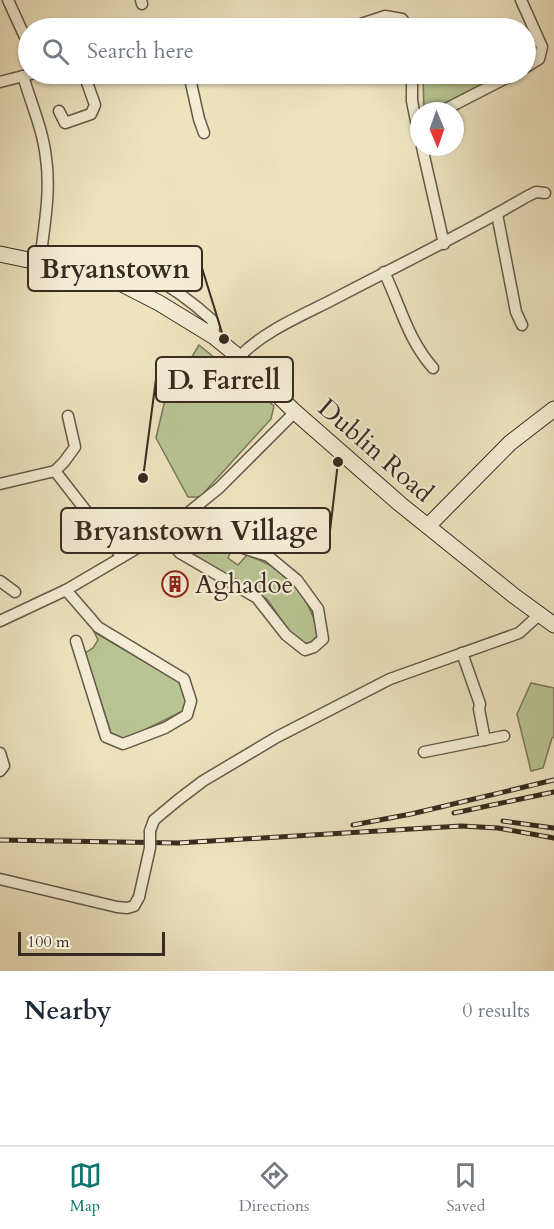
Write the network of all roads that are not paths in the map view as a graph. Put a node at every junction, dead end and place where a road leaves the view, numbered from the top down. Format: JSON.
{"nodes":[{"id":1,"x":8,"y":0,"type":"edge"},
{"id":2,"x":521,"y":0,"type":"edge"},
{"id":3,"x":379,"y":18,"type":"edge"},
{"id":4,"x":396,"y":18,"type":"edge"},
{"id":5,"x":529,"y":18,"type":"edge"},
{"id":6,"x":18,"y":22,"type":"edge"},
{"id":7,"x":536,"y":34,"type":"edge"},
{"id":8,"x":536,"y":60,"type":"edge"},
{"id":9,"x":18,"y":77,"type":"edge"},
{"id":10,"x":0,"y":82,"type":"edge"},
{"id":11,"x":29,"y":84,"type":"edge"},
{"id":12,"x":88,"y":84,"type":"edge"},
{"id":13,"x":191,"y":84,"type":"edge"},
{"id":14,"x":413,"y":84,"type":"edge"},
{"id":15,"x":495,"y":84,"type":"edge"},
{"id":16,"x":415,"y":102,"type":"edge"},
{"id":17,"x":460,"y":102,"type":"edge"},
{"id":18,"x":60,"y":111,"type":"dead end"},
{"id":19,"x":204,"y":133,"type":"dead end"},
{"id":20,"x":424,"y":156,"type":"edge"},
{"id":21,"x":545,"y":193,"type":"dead end"},
{"id":22,"x":497,"y":214,"type":"junction"},
{"id":23,"x":444,"y":244,"type":"junction"},
{"id":24,"x":0,"y":254,"type":"edge"},
{"id":25,"x":40,"y":261,"type":"junction"},
{"id":26,"x":384,"y":272,"type":"junction"},
{"id":27,"x":522,"y":325,"type":"dead end"},
{"id":28,"x":240,"y":357,"type":"junction"},
{"id":29,"x":432,"y":368,"type":"dead end"},
{"id":30,"x":554,"y":409,"type":"edge"},
{"id":31,"x":295,"y":412,"type":"junction"},
{"id":32,"x":68,"y":416,"type":"dead end"},
{"id":33,"x":55,"y":471,"type":"junction"},
{"id":34,"x":0,"y":484,"type":"edge"},
{"id":35,"x":428,"y":526,"type":"junction"},
{"id":36,"x":163,"y":533,"type":"junction"},
{"id":37,"x":240,"y":547,"type":"dead end"},
{"id":38,"x":122,"y":557,"type":"junction"},
{"id":39,"x":0,"y":580,"type":"edge"},
{"id":40,"x":66,"y":590,"type":"junction"},
{"id":41,"x":15,"y":592,"type":"dead end"},
{"id":42,"x":540,"y":614,"type":"junction"},
{"id":43,"x":0,"y":621,"type":"edge"},
{"id":44,"x":554,"y":625,"type":"edge"},
{"id":45,"x":76,"y":641,"type":"dead end"},
{"id":46,"x":462,"y":653,"type":"junction"},
{"id":47,"x":504,"y":736,"type":"dead end"},
{"id":48,"x":485,"y":740,"type":"junction"},
{"id":49,"x":424,"y":752,"type":"dead end"},
{"id":50,"x":0,"y":753,"type":"edge"},
{"id":51,"x":0,"y":771,"type":"edge"},
{"id":52,"x":0,"y":879,"type":"edge"}],
"edges":[{"from":1,"to":6,"type":"street"},
{"from":2,"to":5,"type":"street"},
{"from":3,"to":4,"type":"street"},
{"from":7,"to":8,"type":"street"},
{"from":9,"to":10,"type":"street"},
{"from":11,"to":25,"type":"street"},
{"from":12,"to":18,"type":"street"},
{"from":13,"to":19,"type":"street"},
{"from":14,"to":16,"type":"street"},
{"from":15,"to":17,"type":"street"},
{"from":20,"to":23,"type":"street"},
{"from":21,"to":22,"type":"street"},
{"from":22,"to":23,"type":"street"},
{"from":22,"to":27,"type":"street"},
{"from":23,"to":26,"type":"street"},
{"from":24,"to":25,"type":"main road","name":"Dublin Road"},
{"from":25,"to":28,"type":"main road","name":"Dublin Road"},
{"from":26,"to":28,"type":"street"},
{"from":26,"to":29,"type":"street"},
{"from":28,"to":31,"type":"main road","name":"Dublin Road"},
{"from":30,"to":35,"type":"main road"},
{"from":31,"to":35,"type":"main road","name":"Dublin Road"},
{"from":31,"to":36,"type":"street"},
{"from":32,"to":33,"type":"street"},
{"from":33,"to":34,"type":"street"},
{"from":33,"to":38,"type":"street"},
{"from":35,"to":42,"type":"main road","name":"Dublin Road"},
{"from":36,"to":37,"type":"street"},
{"from":36,"to":38,"type":"street"},
{"from":38,"to":40,"type":"street"},
{"from":39,"to":41,"type":"street"},
{"from":40,"to":43,"type":"street"},
{"from":40,"to":45,"type":"street"},
{"from":42,"to":44,"type":"main road","name":"Dublin Road"},
{"from":42,"to":46,"type":"street"},
{"from":46,"to":48,"type":"street"},
{"from":46,"to":52,"type":"street","bridge":true},
{"from":47,"to":48,"type":"street"},
{"from":48,"to":49,"type":"street"},
{"from":50,"to":51,"type":"street"}]}
